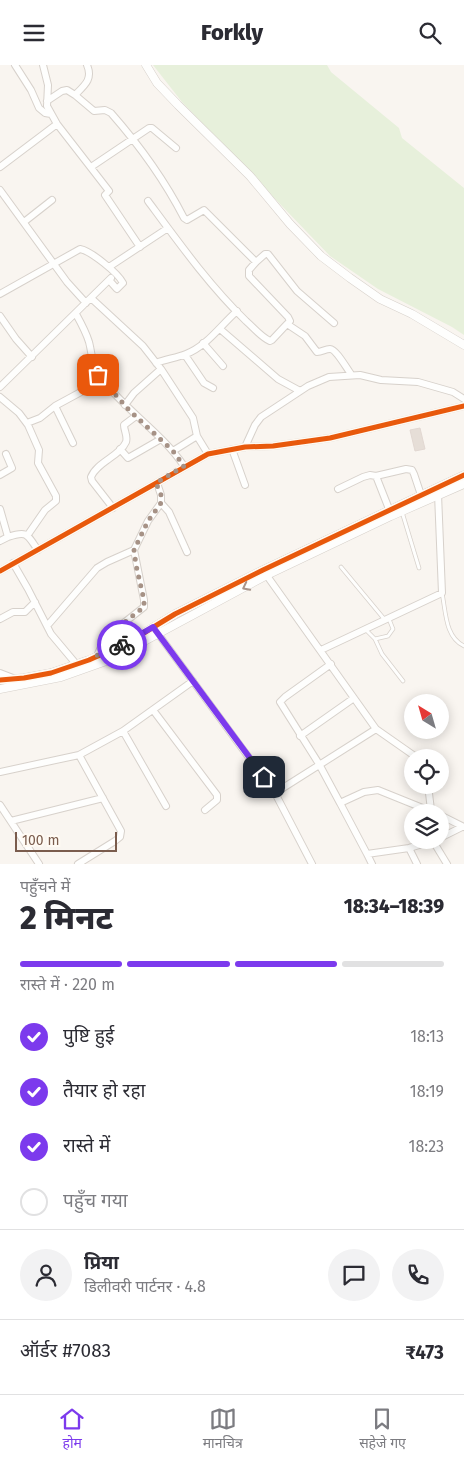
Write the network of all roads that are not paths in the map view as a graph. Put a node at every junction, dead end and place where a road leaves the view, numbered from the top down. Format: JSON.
{"nodes":[{"id":1,"x":15,"y":65,"type":"edge"},
{"id":2,"x":43,"y":65,"type":"edge"},
{"id":3,"x":87,"y":65,"type":"edge"},
{"id":4,"x":146,"y":65,"type":"edge"},
{"id":5,"x":75,"y":95,"type":"junction"},
{"id":6,"x":47,"y":101,"type":"junction"},
{"id":7,"x":51,"y":114,"type":"junction"},
{"id":8,"x":57,"y":124,"type":"junction"},
{"id":9,"x":132,"y":137,"type":"junction"},
{"id":10,"x":176,"y":149,"type":"dead end"},
{"id":11,"x":0,"y":167,"type":"edge"},
{"id":12,"x":91,"y":167,"type":"junction"},
{"id":13,"x":0,"y":190,"type":"edge"},
{"id":14,"x":52,"y":200,"type":"dead end"},
{"id":15,"x":148,"y":201,"type":"dead end"},
{"id":16,"x":24,"y":222,"type":"junction"},
{"id":17,"x":168,"y":228,"type":"junction"},
{"id":18,"x":140,"y":247,"type":"junction"},
{"id":19,"x":256,"y":262,"type":"junction"},
{"id":20,"x":54,"y":263,"type":"junction"},
{"id":21,"x":109,"y":267,"type":"junction"},
{"id":22,"x":116,"y":273,"type":"junction"},
{"id":23,"x":109,"y":280,"type":"junction"},
{"id":24,"x":0,"y":294,"type":"edge"},
{"id":25,"x":91,"y":298,"type":"junction"},
{"id":26,"x":86,"y":303,"type":"junction"},
{"id":27,"x":237,"y":311,"type":"junction"},
{"id":28,"x":76,"y":314,"type":"junction"},
{"id":29,"x":0,"y":316,"type":"edge"},
{"id":30,"x":334,"y":323,"type":"dead end"},
{"id":31,"x":287,"y":324,"type":"junction"},
{"id":32,"x":220,"y":329,"type":"junction"},
{"id":33,"x":203,"y":343,"type":"junction"},
{"id":34,"x":464,"y":345,"type":"edge"},
{"id":35,"x":185,"y":355,"type":"junction"},
{"id":36,"x":32,"y":357,"type":"junction"},
{"id":37,"x":156,"y":363,"type":"junction"},
{"id":38,"x":223,"y":366,"type":"dead end"},
{"id":39,"x":161,"y":369,"type":"junction"},
{"id":40,"x":351,"y":374,"type":"junction"},
{"id":41,"x":103,"y":380,"type":"junction"},
{"id":42,"x":0,"y":387,"type":"edge"},
{"id":43,"x":213,"y":388,"type":"dead end"},
{"id":44,"x":300,"y":391,"type":"junction"},
{"id":45,"x":0,"y":397,"type":"edge"},
{"id":46,"x":464,"y":399,"type":"edge"},
{"id":47,"x":125,"y":405,"type":"junction"},
{"id":48,"x":55,"y":406,"type":"junction"},
{"id":49,"x":464,"y":406,"type":"edge"},
{"id":50,"x":136,"y":416,"type":"junction"},
{"id":51,"x":27,"y":423,"type":"junction"},
{"id":52,"x":196,"y":436,"type":"junction"},
{"id":53,"x":161,"y":439,"type":"junction"},
{"id":54,"x":73,"y":443,"type":"dead end"},
{"id":55,"x":245,"y":447,"type":"junction"},
{"id":56,"x":120,"y":449,"type":"junction"},
{"id":57,"x":232,"y":449,"type":"junction"},
{"id":58,"x":173,"y":451,"type":"junction"},
{"id":59,"x":6,"y":454,"type":"dead end"},
{"id":60,"x":208,"y":454,"type":"junction"},
{"id":61,"x":184,"y":466,"type":"junction"},
{"id":62,"x":0,"y":475,"type":"edge"},
{"id":63,"x":464,"y":475,"type":"edge"},
{"id":64,"x":376,"y":476,"type":"junction"},
{"id":65,"x":156,"y":483,"type":"junction"},
{"id":66,"x":464,"y":484,"type":"edge"},
{"id":67,"x":245,"y":485,"type":"dead end"},
{"id":68,"x":338,"y":489,"type":"dead end"},
{"id":69,"x":438,"y":494,"type":"junction"},
{"id":70,"x":420,"y":495,"type":"junction"},
{"id":71,"x":161,"y":503,"type":"junction"},
{"id":72,"x":113,"y":508,"type":"junction"},
{"id":73,"x":0,"y":509,"type":"edge"},
{"id":74,"x":401,"y":511,"type":"junction"},
{"id":75,"x":390,"y":513,"type":"junction"},
{"id":76,"x":27,"y":536,"type":"junction"},
{"id":77,"x":8,"y":537,"type":"junction"},
{"id":78,"x":0,"y":541,"type":"edge"},
{"id":79,"x":38,"y":550,"type":"junction"},
{"id":80,"x":134,"y":550,"type":"junction"},
{"id":81,"x":187,"y":552,"type":"dead end"},
{"id":82,"x":13,"y":563,"type":"junction"},
{"id":83,"x":341,"y":567,"type":"dead end"},
{"id":84,"x":419,"y":568,"type":"dead end"},
{"id":85,"x":0,"y":571,"type":"edge"},
{"id":86,"x":265,"y":572,"type":"junction"},
{"id":87,"x":442,"y":593,"type":"junction"},
{"id":88,"x":35,"y":603,"type":"junction"},
{"id":89,"x":0,"y":619,"type":"edge"},
{"id":90,"x":387,"y":619,"type":"junction"},
{"id":91,"x":46,"y":626,"type":"junction"},
{"id":92,"x":366,"y":629,"type":"junction"},
{"id":93,"x":156,"y":630,"type":"junction"},
{"id":94,"x":375,"y":639,"type":"junction"},
{"id":95,"x":464,"y":646,"type":"edge"},
{"id":96,"x":321,"y":650,"type":"junction"},
{"id":97,"x":97,"y":656,"type":"junction"},
{"id":98,"x":330,"y":664,"type":"junction"},
{"id":99,"x":77,"y":665,"type":"junction"},
{"id":100,"x":0,"y":673,"type":"edge"},
{"id":101,"x":0,"y":679,"type":"edge"},
{"id":102,"x":14,"y":679,"type":"junction"},
{"id":103,"x":193,"y":681,"type":"junction"},
{"id":104,"x":403,"y":681,"type":"dead end"},
{"id":105,"x":0,"y":689,"type":"edge"},
{"id":106,"x":354,"y":698,"type":"junction"},
{"id":107,"x":153,"y":709,"type":"junction"},
{"id":108,"x":376,"y":729,"type":"junction"},
{"id":109,"x":123,"y":731,"type":"junction"},
{"id":110,"x":300,"y":735,"type":"junction"},
{"id":111,"x":405,"y":749,"type":"edge"},
{"id":112,"x":79,"y":755,"type":"junction"},
{"id":113,"x":319,"y":765,"type":"junction"},
{"id":114,"x":0,"y":772,"type":"edge"},
{"id":115,"x":275,"y":793,"type":"junction"},
{"id":116,"x":103,"y":799,"type":"junction"},
{"id":117,"x":340,"y":803,"type":"junction"},
{"id":118,"x":415,"y":804,"type":"edge"},
{"id":119,"x":0,"y":805,"type":"edge"},
{"id":120,"x":166,"y":806,"type":"dead end"},
{"id":121,"x":205,"y":810,"type":"dead end"},
{"id":122,"x":449,"y":820,"type":"edge"},
{"id":123,"x":10,"y":821,"type":"junction"},
{"id":124,"x":463,"y":827,"type":"edge"},
{"id":125,"x":449,"y":834,"type":"edge"},
{"id":126,"x":404,"y":848,"type":"edge"},
{"id":127,"x":410,"y":849,"type":"edge"},
{"id":128,"x":441,"y":849,"type":"edge"},
{"id":129,"x":367,"y":853,"type":"junction"},
{"id":130,"x":310,"y":863,"type":"edge"},
{"id":131,"x":38,"y":864,"type":"edge"},
{"id":132,"x":78,"y":864,"type":"edge"},
{"id":133,"x":372,"y":864,"type":"edge"},
{"id":134,"x":417,"y":864,"type":"edge"},
{"id":135,"x":447,"y":864,"type":"edge"}],
"edges":[{"from":1,"to":7,"type":"street"},
{"from":2,"to":6,"type":"street"},
{"from":3,"to":5,"type":"street"},
{"from":4,"to":34,"type":"street"},
{"from":5,"to":6,"type":"street"},
{"from":5,"to":9,"type":"street"},
{"from":6,"to":7,"type":"street"},
{"from":7,"to":8,"type":"street"},
{"from":8,"to":11,"type":"street"},
{"from":8,"to":12,"type":"street"},
{"from":9,"to":10,"type":"street"},
{"from":9,"to":12,"type":"street"},
{"from":9,"to":19,"type":"street"},
{"from":12,"to":18,"type":"street"},
{"from":13,"to":16,"type":"street"},
{"from":14,"to":16,"type":"street"},
{"from":15,"to":17,"type":"street"},
{"from":16,"to":20,"type":"street"},
{"from":17,"to":18,"type":"street"},
{"from":17,"to":27,"type":"street"},
{"from":18,"to":21,"type":"street"},
{"from":19,"to":30,"type":"street"},
{"from":19,"to":31,"type":"street"},
{"from":20,"to":21,"type":"street"},
{"from":20,"to":24,"type":"street"},
{"from":20,"to":26,"type":"street"},
{"from":21,"to":22,"type":"street"},
{"from":22,"to":23,"type":"street"},
{"from":22,"to":23,"type":"street"},
{"from":23,"to":25,"type":"street"},
{"from":25,"to":26,"type":"street"},
{"from":25,"to":37,"type":"street"},
{"from":26,"to":28,"type":"street"},
{"from":27,"to":31,"type":"street"},
{"from":27,"to":32,"type":"street"},
{"from":28,"to":36,"type":"street"},
{"from":28,"to":41,"type":"street"},
{"from":29,"to":36,"type":"street"},
{"from":31,"to":40,"type":"street"},
{"from":32,"to":33,"type":"street"},
{"from":32,"to":44,"type":"street"},
{"from":33,"to":35,"type":"street"},
{"from":33,"to":38,"type":"street"},
{"from":35,"to":37,"type":"street"},
{"from":35,"to":43,"type":"street"},
{"from":36,"to":42,"type":"street"},
{"from":37,"to":39,"type":"street"},
{"from":39,"to":47,"type":"street"},
{"from":39,"to":52,"type":"street"},
{"from":40,"to":44,"type":"street"},
{"from":40,"to":46,"type":"street"},
{"from":41,"to":47,"type":"street"},
{"from":41,"to":48,"type":"street"},
{"from":44,"to":55,"type":"street"},
{"from":45,"to":51,"type":"street"},
{"from":47,"to":50,"type":"street"},
{"from":48,"to":51,"type":"street"},
{"from":48,"to":54,"type":"street"},
{"from":49,"to":55,"type":"street"},
{"from":50,"to":53,"type":"street"},
{"from":50,"to":56,"type":"street"},
{"from":51,"to":76,"type":"street"},
{"from":52,"to":58,"type":"street"},
{"from":52,"to":60,"type":"street"},
{"from":53,"to":56,"type":"street"},
{"from":53,"to":58,"type":"street"},
{"from":55,"to":57,"type":"street"},
{"from":56,"to":72,"type":"street"},
{"from":57,"to":60,"type":"street"},
{"from":57,"to":67,"type":"street"},
{"from":58,"to":61,"type":"street"},
{"from":59,"to":62,"type":"street"},
{"from":60,"to":61,"type":"street"},
{"from":61,"to":65,"type":"street"},
{"from":63,"to":70,"type":"street"},
{"from":64,"to":68,"type":"street"},
{"from":64,"to":70,"type":"street"},
{"from":64,"to":75,"type":"street"},
{"from":65,"to":71,"type":"street"},
{"from":65,"to":72,"type":"street"},
{"from":66,"to":69,"type":"street"},
{"from":69,"to":74,"type":"street"},
{"from":69,"to":87,"type":"street"},
{"from":70,"to":75,"type":"street"},
{"from":71,"to":80,"type":"street"},
{"from":71,"to":81,"type":"street"},
{"from":72,"to":79,"type":"street"},
{"from":73,"to":77,"type":"street"},
{"from":74,"to":75,"type":"street"},
{"from":74,"to":84,"type":"lane"},
{"from":75,"to":86,"type":"street"},
{"from":76,"to":77,"type":"street"},
{"from":76,"to":79,"type":"street"},
{"from":77,"to":78,"type":"street"},
{"from":79,"to":82,"type":"street"},
{"from":80,"to":91,"type":"street"},
{"from":80,"to":97,"type":"street"},
{"from":82,"to":85,"type":"street"},
{"from":82,"to":88,"type":"street"},
{"from":83,"to":90,"type":"lane"},
{"from":86,"to":93,"type":"street"},
{"from":86,"to":96,"type":"street"},
{"from":87,"to":90,"type":"street"},
{"from":87,"to":95,"type":"lane"},
{"from":88,"to":89,"type":"street"},
{"from":88,"to":91,"type":"street"},
{"from":90,"to":92,"type":"street"},
{"from":90,"to":94,"type":"lane"},
{"from":91,"to":99,"type":"street"},
{"from":92,"to":94,"type":"lane"},
{"from":92,"to":96,"type":"street"},
{"from":93,"to":97,"type":"street"},
{"from":93,"to":103,"type":"street"},
{"from":93,"to":105,"type":"street"},
{"from":94,"to":104,"type":"lane"},
{"from":96,"to":98,"type":"street"},
{"from":97,"to":99,"type":"street"},
{"from":98,"to":106,"type":"street"},
{"from":98,"to":110,"type":"street"},
{"from":99,"to":102,"type":"street"},
{"from":100,"to":102,"type":"street"},
{"from":101,"to":102,"type":"street"},
{"from":103,"to":107,"type":"street"},
{"from":103,"to":115,"type":"street"},
{"from":106,"to":108,"type":"street"},
{"from":106,"to":110,"type":"street"},
{"from":107,"to":109,"type":"street"},
{"from":107,"to":121,"type":"street"},
{"from":108,"to":111,"type":"street"},
{"from":108,"to":113,"type":"street"},
{"from":109,"to":112,"type":"street"},
{"from":109,"to":120,"type":"street"},
{"from":110,"to":113,"type":"street"},
{"from":112,"to":114,"type":"street"},
{"from":112,"to":116,"type":"street"},
{"from":113,"to":115,"type":"street"},
{"from":113,"to":117,"type":"street"},
{"from":115,"to":130,"type":"street"},
{"from":116,"to":123,"type":"street"},
{"from":116,"to":132,"type":"street"},
{"from":117,"to":118,"type":"street"},
{"from":117,"to":129,"type":"street"},
{"from":119,"to":123,"type":"street"},
{"from":122,"to":124,"type":"street"},
{"from":123,"to":131,"type":"street"},
{"from":124,"to":125,"type":"street"},
{"from":126,"to":129,"type":"street"},
{"from":127,"to":134,"type":"street"},
{"from":128,"to":135,"type":"street"},
{"from":129,"to":133,"type":"street"}]}
